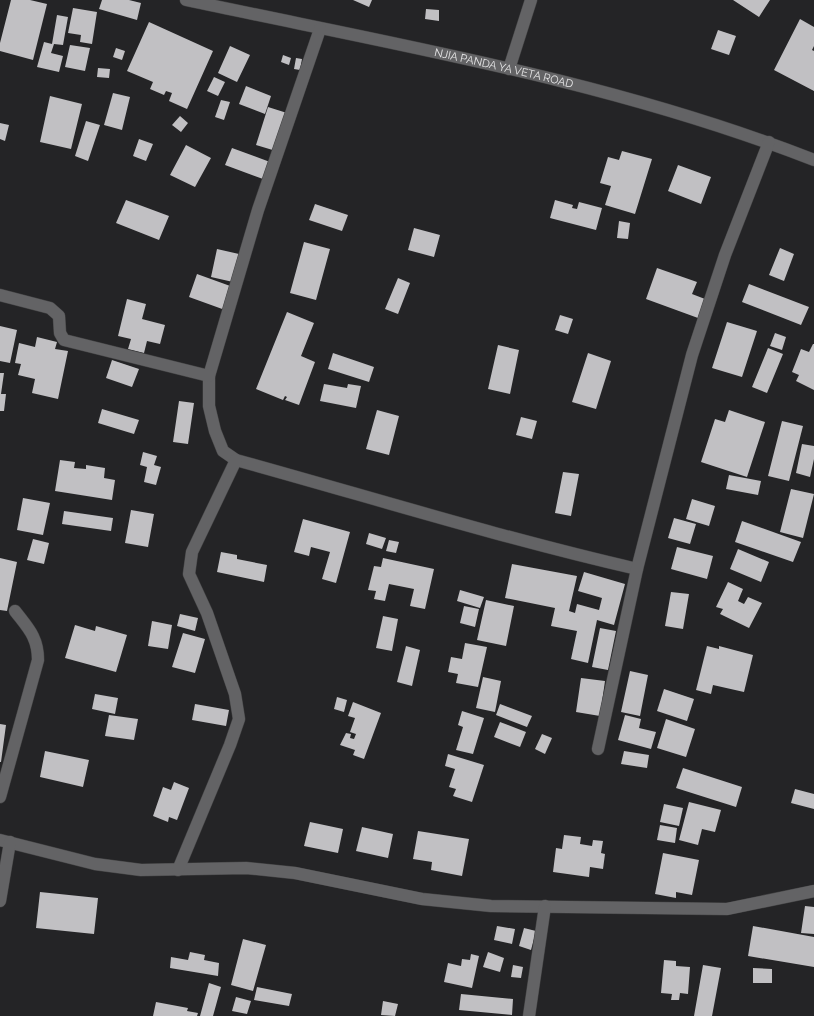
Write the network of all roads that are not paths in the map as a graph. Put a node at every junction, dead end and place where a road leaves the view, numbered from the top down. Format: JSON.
{"nodes":[{"id":1,"x":186,"y":0,"type":"edge"},
{"id":2,"x":531,"y":0,"type":"edge"},
{"id":3,"x":320,"y":29,"type":"junction"},
{"id":4,"x":509,"y":69,"type":"junction"},
{"id":5,"x":769,"y":142,"type":"junction"},
{"id":6,"x":814,"y":160,"type":"edge"},
{"id":7,"x":0,"y":294,"type":"edge"},
{"id":8,"x":209,"y":376,"type":"junction"},
{"id":9,"x":236,"y":460,"type":"junction"},
{"id":10,"x":637,"y":569,"type":"junction"},
{"id":11,"x":15,"y":611,"type":"dead end"},
{"id":12,"x":598,"y":749,"type":"dead end"},
{"id":13,"x":0,"y":797,"type":"edge"},
{"id":14,"x":5,"y":841,"type":"edge"},
{"id":15,"x":178,"y":870,"type":"junction"},
{"id":16,"x":814,"y":890,"type":"edge"},
{"id":17,"x":0,"y":901,"type":"edge"},
{"id":18,"x":545,"y":906,"type":"junction"},
{"id":19,"x":529,"y":1016,"type":"edge"}],
"edges":[{"from":1,"to":3,"type":"street","name":"NJIA PANDA YA VETA ROAD"},
{"from":2,"to":4,"type":"street"},
{"from":3,"to":4,"type":"street","name":"NJIA PANDA YA VETA ROAD"},
{"from":3,"to":8,"type":"street"},
{"from":4,"to":5,"type":"street","name":"NJIA PANDA YA VETA ROAD"},
{"from":5,"to":6,"type":"street","name":"NJIA PANDA YA VETA ROAD"},
{"from":5,"to":10,"type":"street"},
{"from":7,"to":8,"type":"street"},
{"from":8,"to":9,"type":"street"},
{"from":9,"to":10,"type":"street"},
{"from":9,"to":15,"type":"street"},
{"from":10,"to":12,"type":"street"},
{"from":11,"to":13,"type":"street"},
{"from":14,"to":15,"type":"street"},
{"from":14,"to":17,"type":"street"},
{"from":15,"to":18,"type":"street"},
{"from":16,"to":18,"type":"street"},
{"from":18,"to":19,"type":"street"}]}
